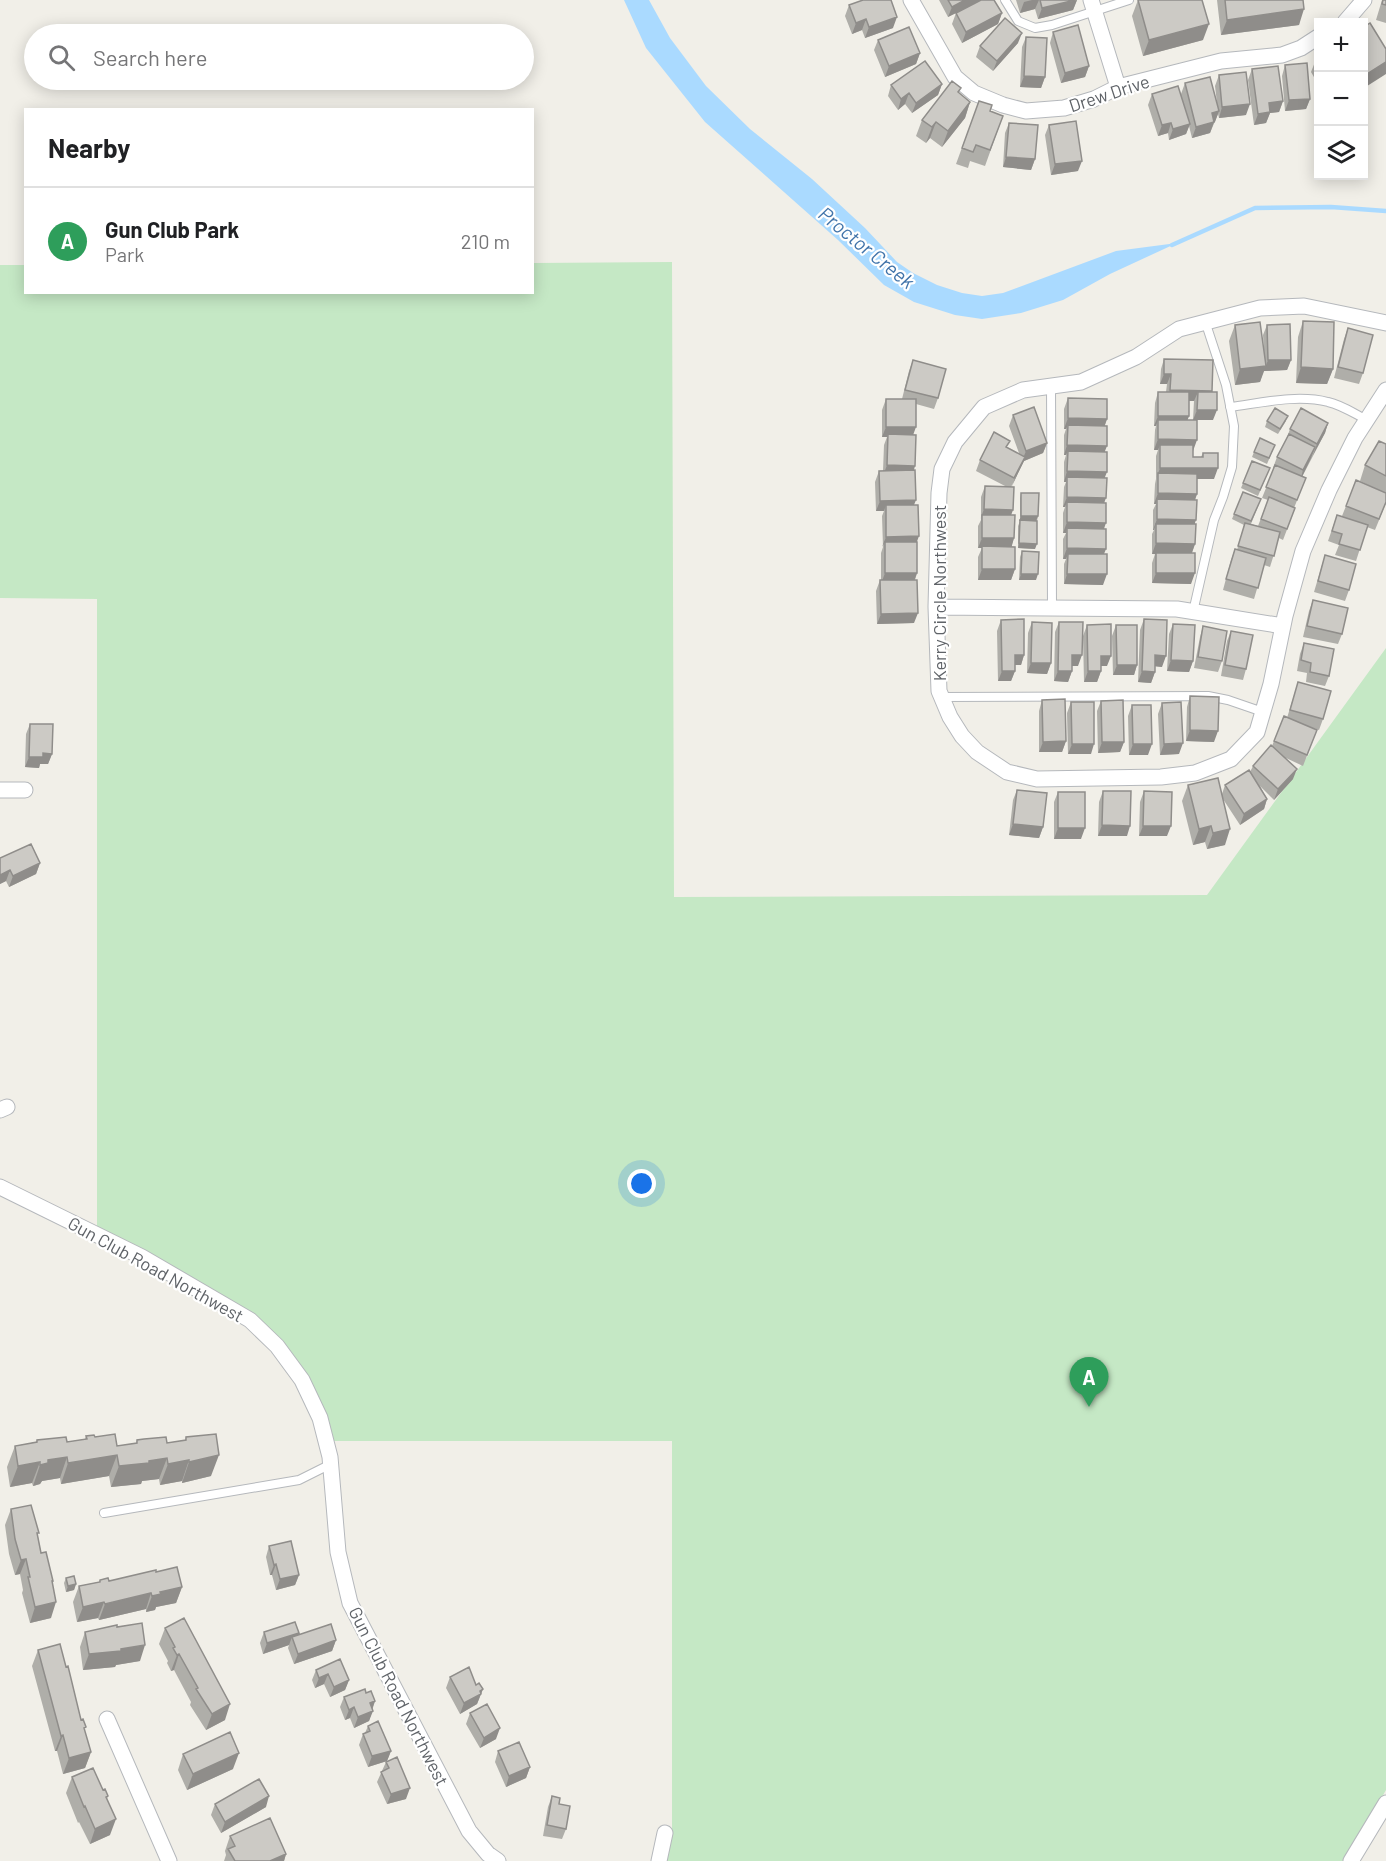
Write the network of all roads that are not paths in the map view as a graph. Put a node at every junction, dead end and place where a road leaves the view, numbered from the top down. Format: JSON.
{"nodes":[{"id":1,"x":911,"y":0,"type":"edge"},
{"id":2,"x":1005,"y":0,"type":"edge"},
{"id":3,"x":1129,"y":0,"type":"edge"},
{"id":4,"x":1364,"y":0,"type":"edge"},
{"id":5,"x":1093,"y":6,"type":"edge"},
{"id":6,"x":1351,"y":18,"type":"edge"},
{"id":7,"x":1314,"y":40,"type":"edge"},
{"id":8,"x":1118,"y":87,"type":"junction"},
{"id":9,"x":1204,"y":321,"type":"junction"},
{"id":10,"x":1386,"y":323,"type":"edge"},
{"id":11,"x":1051,"y":386,"type":"junction"},
{"id":12,"x":1386,"y":390,"type":"edge"},
{"id":13,"x":1230,"y":407,"type":"junction"},
{"id":14,"x":1367,"y":420,"type":"junction"},
{"id":15,"x":936,"y":608,"type":"junction"},
{"id":16,"x":1052,"y":609,"type":"junction"},
{"id":17,"x":1193,"y":612,"type":"junction"},
{"id":18,"x":1283,"y":626,"type":"junction"},
{"id":19,"x":941,"y":697,"type":"junction"},
{"id":20,"x":1263,"y":712,"type":"junction"},
{"id":21,"x":0,"y":790,"type":"edge"},
{"id":22,"x":25,"y":790,"type":"dead end"},
{"id":23,"x":0,"y":1187,"type":"edge"},
{"id":24,"x":331,"y":1464,"type":"junction"},
{"id":25,"x":104,"y":1513,"type":"dead end"},
{"id":26,"x":107,"y":1719,"type":"dead end"},
{"id":27,"x":1386,"y":1803,"type":"edge"},
{"id":28,"x":665,"y":1833,"type":"dead end"},
{"id":29,"x":169,"y":1861,"type":"edge"},
{"id":30,"x":498,"y":1861,"type":"edge"},
{"id":31,"x":658,"y":1861,"type":"edge"},
{"id":32,"x":1351,"y":1861,"type":"edge"}],
"edges":[{"from":1,"to":8,"type":"street","name":"Drew Drive"},
{"from":2,"to":5,"type":"lane"},
{"from":3,"to":5,"type":"lane"},
{"from":4,"to":6,"type":"street"},
{"from":5,"to":8,"type":"street"},
{"from":7,"to":8,"type":"street","name":"Drew Drive"},
{"from":9,"to":10,"type":"street","name":"Kerry Circle Northwest"},
{"from":9,"to":11,"type":"street","name":"Kerry Circle Northwest"},
{"from":9,"to":13,"type":"lane"},
{"from":11,"to":15,"type":"street","name":"Kerry Circle Northwest"},
{"from":11,"to":16,"type":"lane"},
{"from":12,"to":14,"type":"street","name":"Kerry Circle Northwest"},
{"from":13,"to":14,"type":"lane"},
{"from":13,"to":17,"type":"lane"},
{"from":14,"to":18,"type":"street","name":"Kerry Circle Northwest"},
{"from":15,"to":16,"type":"street"},
{"from":15,"to":19,"type":"street","name":"Kerry Circle Northwest"},
{"from":16,"to":17,"type":"street"},
{"from":17,"to":18,"type":"street"},
{"from":18,"to":20,"type":"street","name":"Kerry Circle Northwest"},
{"from":19,"to":20,"type":"lane"},
{"from":19,"to":20,"type":"street","name":"Kerry Circle Northwest"},
{"from":21,"to":22,"type":"street"},
{"from":23,"to":24,"type":"street","name":"Gun Club Road Northwest"},
{"from":24,"to":25,"type":"lane"},
{"from":24,"to":30,"type":"street","name":"Gun Club Road Northwest"},
{"from":26,"to":29,"type":"street"},
{"from":27,"to":32,"type":"street"},
{"from":28,"to":31,"type":"street"}]}
